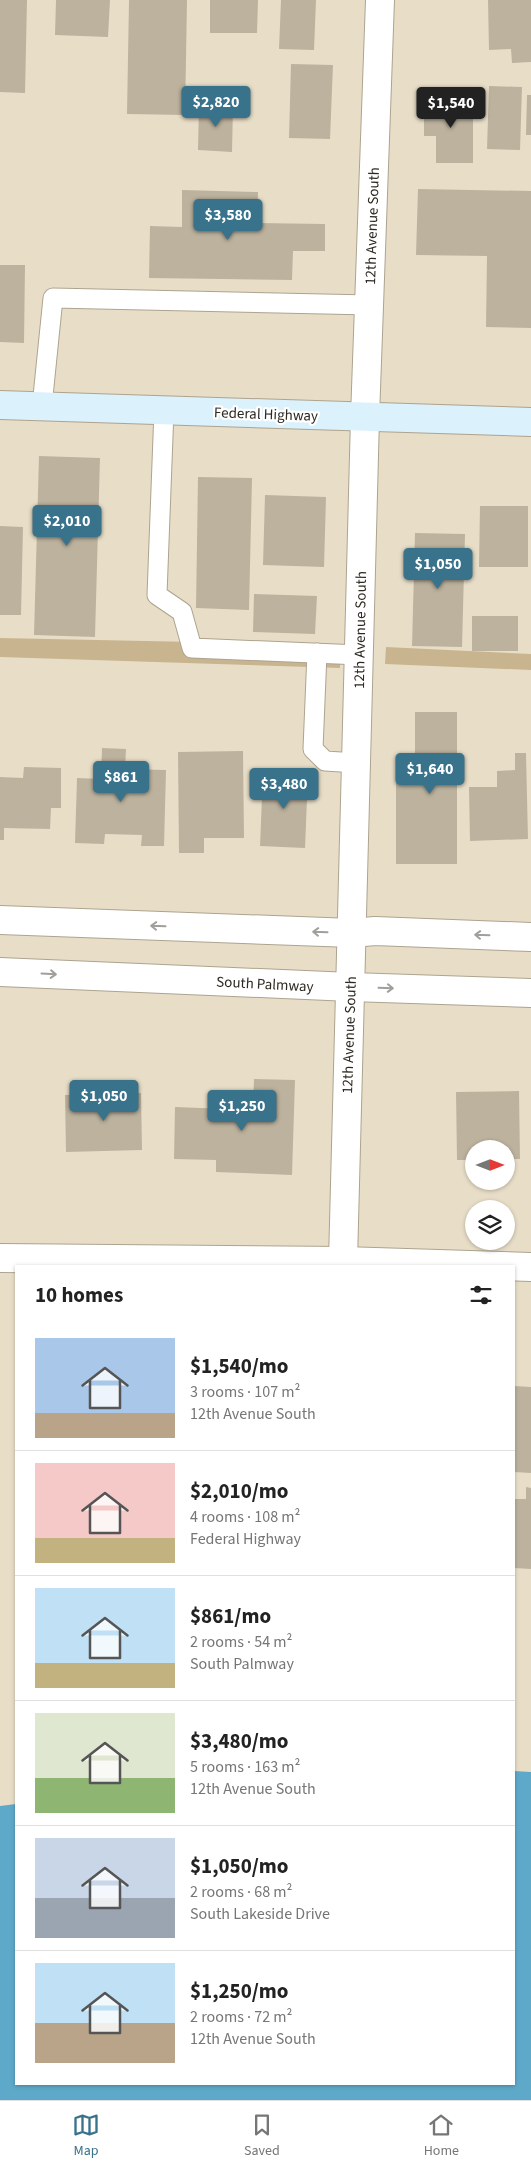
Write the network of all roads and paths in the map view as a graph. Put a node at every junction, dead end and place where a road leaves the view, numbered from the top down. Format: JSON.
{"nodes":[{"id":1,"x":380,"y":0,"type":"edge"},
{"id":2,"x":370,"y":305,"type":"junction"},
{"id":3,"x":0,"y":405,"type":"edge"},
{"id":4,"x":42,"y":406,"type":"junction"},
{"id":5,"x":164,"y":410,"type":"junction"},
{"id":6,"x":365,"y":417,"type":"junction"},
{"id":7,"x":531,"y":422,"type":"edge"},
{"id":8,"x":317,"y":653,"type":"junction"},
{"id":9,"x":360,"y":655,"type":"junction"},
{"id":10,"x":357,"y":763,"type":"junction"},
{"id":11,"x":0,"y":920,"type":"edge"},
{"id":12,"x":352,"y":933,"type":"junction"},
{"id":13,"x":531,"y":937,"type":"edge"},
{"id":14,"x":0,"y":972,"type":"edge"},
{"id":15,"x":351,"y":987,"type":"junction"},
{"id":16,"x":531,"y":993,"type":"edge"},
{"id":17,"x":0,"y":1258,"type":"edge"},
{"id":18,"x":342,"y":1261,"type":"junction"},
{"id":19,"x":468,"y":1265,"type":"edge"},
{"id":20,"x":515,"y":1266,"type":"edge"},
{"id":21,"x":531,"y":1267,"type":"edge"}],
"edges":[{"from":1,"to":2,"type":"street","name":"12th Avenue South"},
{"from":2,"to":4,"type":"lane"},
{"from":2,"to":6,"type":"street","name":"12th Avenue South"},
{"from":3,"to":4,"type":"main road","name":"Federal Highway"},
{"from":4,"to":5,"type":"main road","name":"Federal Highway"},
{"from":5,"to":6,"type":"main road","name":"Federal Highway"},
{"from":5,"to":8,"type":"lane"},
{"from":6,"to":7,"type":"main road","name":"Federal Highway"},
{"from":6,"to":9,"type":"street","name":"12th Avenue South"},
{"from":8,"to":9,"type":"lane"},
{"from":8,"to":10,"type":"lane"},
{"from":9,"to":10,"type":"street","name":"12th Avenue South"},
{"from":10,"to":12,"type":"street","name":"12th Avenue South"},
{"from":12,"to":11,"type":"street","one_way":true},
{"from":13,"to":12,"type":"street","one_way":true},
{"from":12,"to":15,"type":"street","name":"12th Avenue South"},
{"from":14,"to":15,"type":"street","name":"South Palmway","one_way":true},
{"from":15,"to":16,"type":"street","name":"South Palmway","one_way":true},
{"from":15,"to":18,"type":"street","name":"12th Avenue South"},
{"from":17,"to":18,"type":"street"},
{"from":18,"to":19,"type":"street"},
{"from":20,"to":21,"type":"street"}]}
